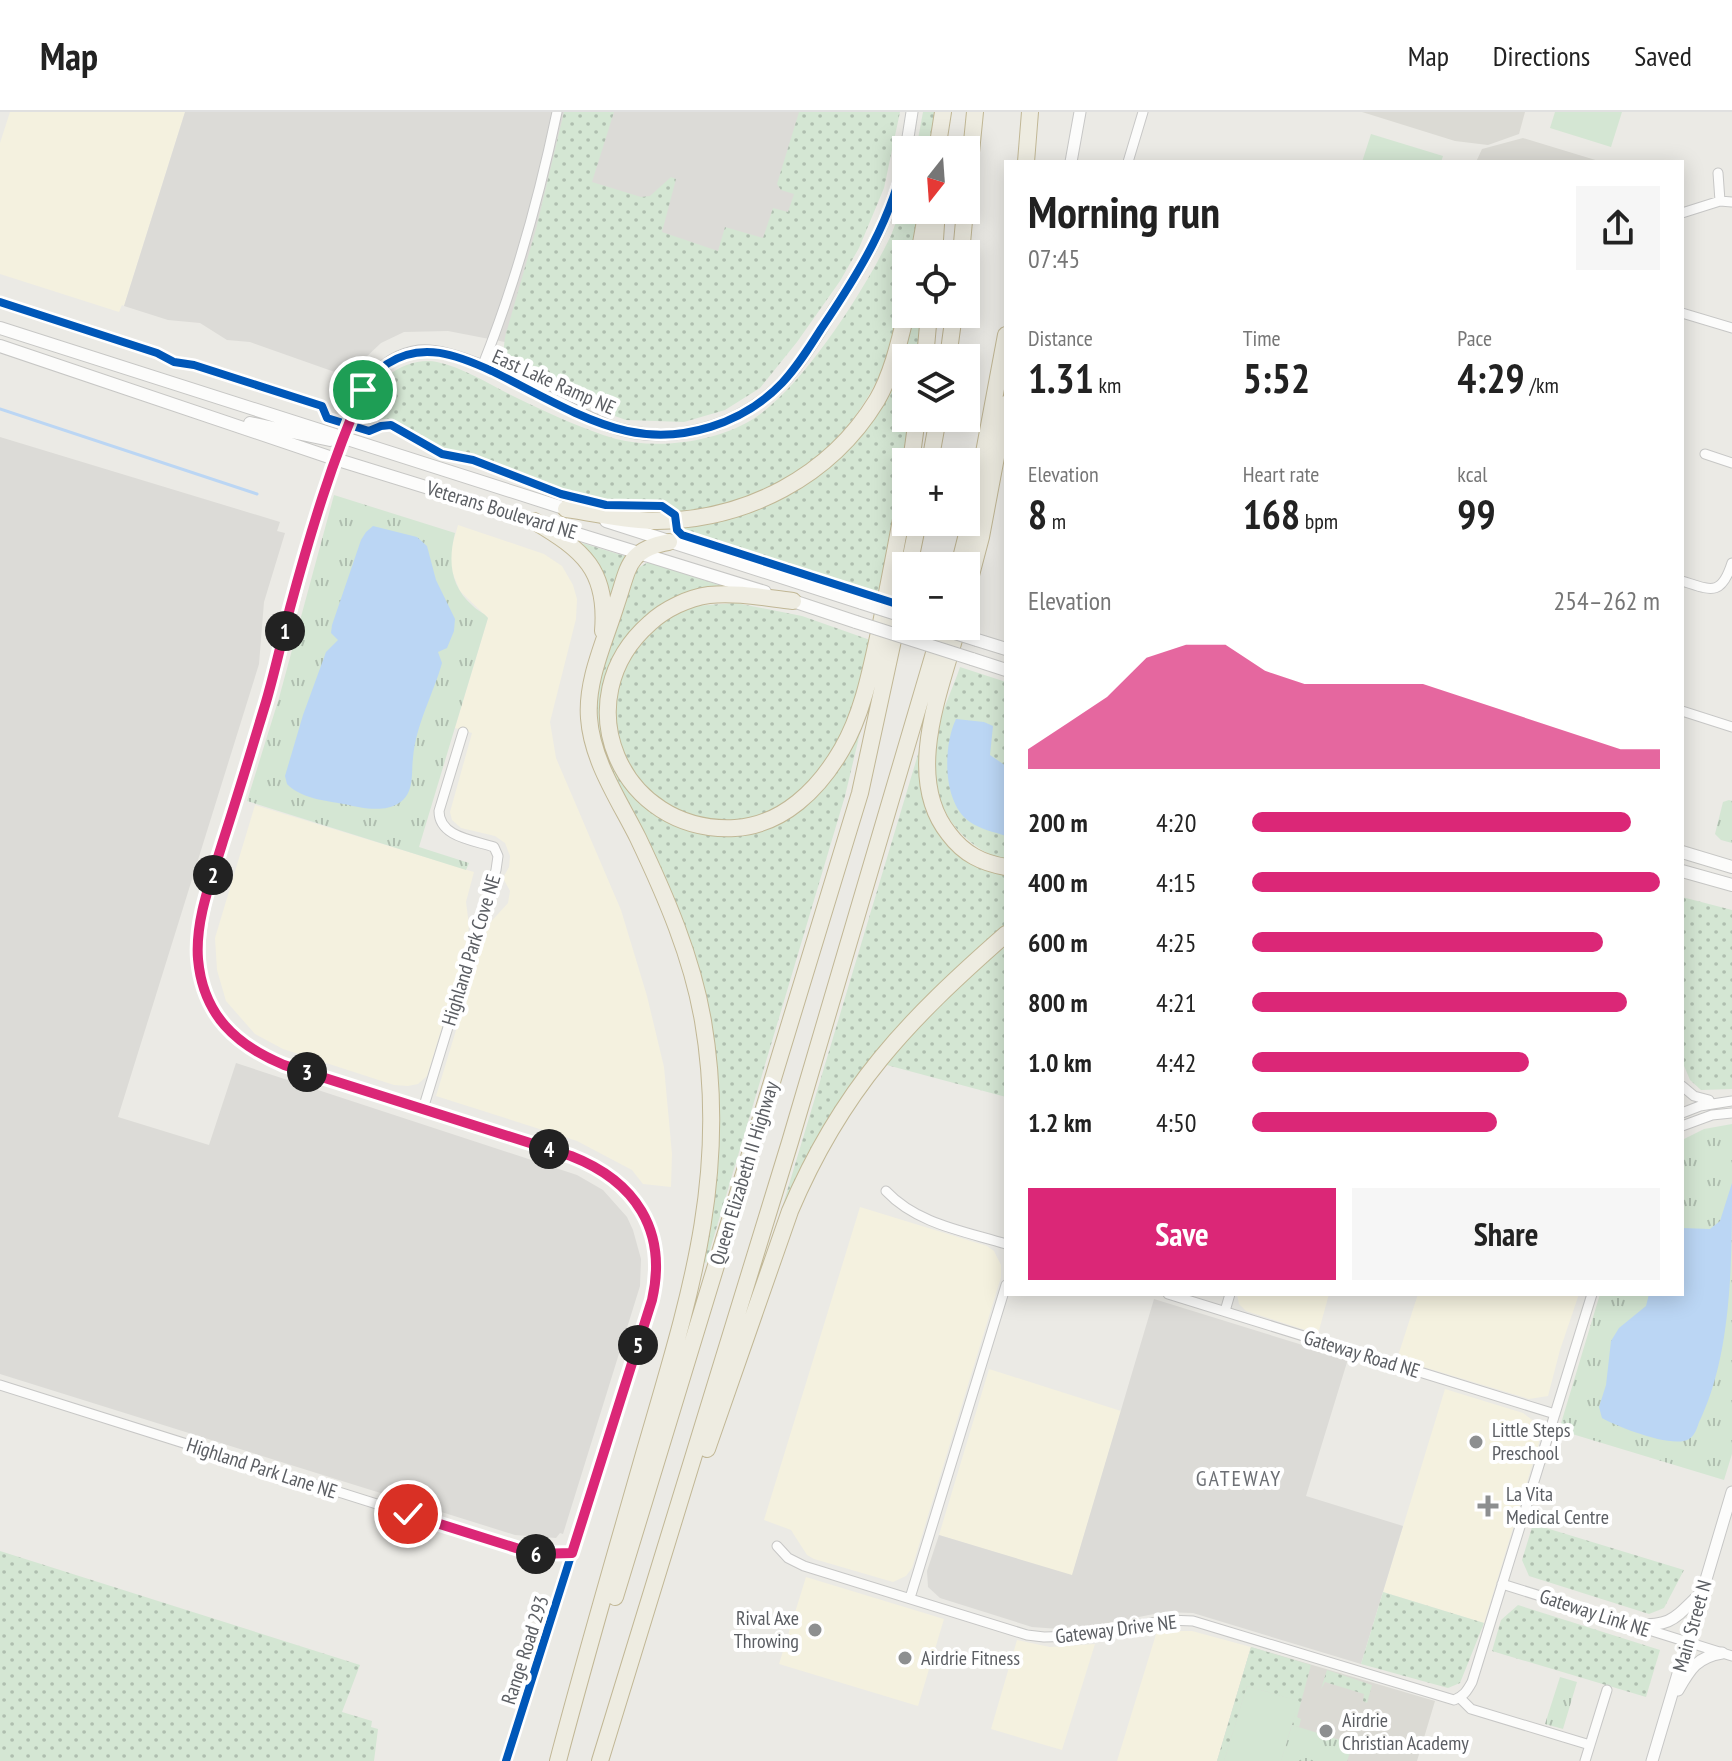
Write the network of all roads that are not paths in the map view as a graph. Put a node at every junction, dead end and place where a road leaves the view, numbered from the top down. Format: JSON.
{"nodes":[{"id":1,"x":557,"y":112,"type":"edge"},
{"id":2,"x":912,"y":112,"type":"edge"},
{"id":3,"x":944,"y":112,"type":"edge"},
{"id":4,"x":975,"y":112,"type":"edge"},
{"id":5,"x":1030,"y":112,"type":"edge"},
{"id":6,"x":1080,"y":112,"type":"edge"},
{"id":7,"x":1143,"y":112,"type":"edge"},
{"id":8,"x":908,"y":136,"type":"edge"},
{"id":9,"x":941,"y":136,"type":"edge"},
{"id":10,"x":973,"y":136,"type":"edge"},
{"id":11,"x":1026,"y":160,"type":"edge"},
{"id":12,"x":1071,"y":160,"type":"edge"},
{"id":13,"x":1129,"y":160,"type":"edge"},
{"id":14,"x":1718,"y":173,"type":"dead end"},
{"id":15,"x":892,"y":198,"type":"edge"},
{"id":16,"x":1720,"y":201,"type":"junction"},
{"id":17,"x":1732,"y":202,"type":"edge"},
{"id":18,"x":1684,"y":212,"type":"edge"},
{"id":19,"x":1684,"y":314,"type":"edge"},
{"id":20,"x":0,"y":328,"type":"edge"},
{"id":21,"x":903,"y":328,"type":"edge"},
{"id":22,"x":1732,"y":328,"type":"edge"},
{"id":23,"x":0,"y":346,"type":"edge"},
{"id":24,"x":1004,"y":346,"type":"edge"},
{"id":25,"x":482,"y":367,"type":"junction"},
{"id":26,"x":196,"y":412,"type":"junction"},
{"id":27,"x":1004,"y":415,"type":"edge"},
{"id":28,"x":345,"y":438,"type":"junction"},
{"id":29,"x":1705,"y":454,"type":"dead end"},
{"id":30,"x":335,"y":459,"type":"junction"},
{"id":31,"x":1732,"y":463,"type":"edge"},
{"id":32,"x":566,"y":509,"type":"junction"},
{"id":33,"x":534,"y":521,"type":"junction"},
{"id":34,"x":898,"y":536,"type":"edge"},
{"id":35,"x":669,"y":542,"type":"junction"},
{"id":36,"x":639,"y":552,"type":"junction"},
{"id":37,"x":962,"y":552,"type":"edge"},
{"id":38,"x":977,"y":552,"type":"edge"},
{"id":39,"x":1732,"y":563,"type":"edge"},
{"id":40,"x":1684,"y":582,"type":"edge"},
{"id":41,"x":793,"y":601,"type":"junction"},
{"id":42,"x":892,"y":613,"type":"edge"},
{"id":43,"x":893,"y":640,"type":"edge"},
{"id":44,"x":938,"y":640,"type":"edge"},
{"id":45,"x":954,"y":640,"type":"edge"},
{"id":46,"x":977,"y":640,"type":"edge"},
{"id":47,"x":1004,"y":648,"type":"edge"},
{"id":48,"x":598,"y":660,"type":"junction"},
{"id":49,"x":1004,"y":669,"type":"edge"},
{"id":50,"x":1684,"y":712,"type":"edge"},
{"id":51,"x":1732,"y":727,"type":"edge"},
{"id":52,"x":463,"y":732,"type":"dead end"},
{"id":53,"x":1684,"y":853,"type":"edge"},
{"id":54,"x":1004,"y":866,"type":"edge"},
{"id":55,"x":1732,"y":867,"type":"edge"},
{"id":56,"x":1684,"y":872,"type":"edge"},
{"id":57,"x":1732,"y":885,"type":"edge"},
{"id":58,"x":1004,"y":936,"type":"edge"},
{"id":59,"x":1684,"y":1088,"type":"edge"},
{"id":60,"x":1721,"y":1101,"type":"junction"},
{"id":61,"x":1732,"y":1101,"type":"edge"},
{"id":62,"x":423,"y":1109,"type":"junction"},
{"id":63,"x":1684,"y":1112,"type":"edge"},
{"id":64,"x":1732,"y":1113,"type":"edge"},
{"id":65,"x":1684,"y":1125,"type":"edge"},
{"id":66,"x":886,"y":1191,"type":"dead end"},
{"id":67,"x":1004,"y":1243,"type":"edge"},
{"id":68,"x":1004,"y":1292,"type":"edge"},
{"id":69,"x":1175,"y":1296,"type":"edge"},
{"id":70,"x":1229,"y":1296,"type":"edge"},
{"id":71,"x":1591,"y":1296,"type":"edge"},
{"id":72,"x":1225,"y":1311,"type":"junction"},
{"id":73,"x":0,"y":1385,"type":"edge"},
{"id":74,"x":1555,"y":1414,"type":"junction"},
{"id":75,"x":1732,"y":1492,"type":"edge"},
{"id":76,"x":777,"y":1546,"type":"dead end"},
{"id":77,"x":572,"y":1553,"type":"junction"},
{"id":78,"x":660,"y":1569,"type":"junction"},
{"id":79,"x":1502,"y":1584,"type":"junction"},
{"id":80,"x":1701,"y":1593,"type":"junction"},
{"id":81,"x":910,"y":1598,"type":"junction"},
{"id":82,"x":1632,"y":1625,"type":"junction"},
{"id":83,"x":1687,"y":1643,"type":"junction"},
{"id":84,"x":1727,"y":1654,"type":"edge"},
{"id":85,"x":1607,"y":1690,"type":"dead end"},
{"id":86,"x":1460,"y":1698,"type":"junction"},
{"id":87,"x":1667,"y":1712,"type":"junction"},
{"id":88,"x":1590,"y":1745,"type":"junction"},
{"id":89,"x":506,"y":1761,"type":"edge"},
{"id":90,"x":558,"y":1761,"type":"edge"},
{"id":91,"x":565,"y":1761,"type":"edge"},
{"id":92,"x":600,"y":1761,"type":"edge"},
{"id":93,"x":1585,"y":1761,"type":"edge"},
{"id":94,"x":1652,"y":1761,"type":"edge"}],
"edges":[{"from":1,"to":25,"type":"street"},
{"from":2,"to":8,"type":"street","name":"East Lake Ramp NE"},
{"from":3,"to":9,"type":"highway"},
{"from":4,"to":10,"type":"highway"},
{"from":5,"to":11,"type":"highway"},
{"from":6,"to":12,"type":"street"},
{"from":7,"to":13,"type":"street"},
{"from":14,"to":16,"type":"street"},
{"from":15,"to":25,"type":"street","name":"East Lake Ramp NE"},
{"from":16,"to":17,"type":"street"},
{"from":16,"to":18,"type":"street"},
{"from":19,"to":22,"type":"street"},
{"from":20,"to":28,"type":"main road","name":"Veterans Boulevard NE"},
{"from":21,"to":32,"type":"highway"},
{"from":23,"to":26,"type":"main road","name":"Veterans Boulevard NE"},
{"from":24,"to":37,"type":"highway"},
{"from":25,"to":28,"type":"street","name":"East Lake Ramp NE"},
{"from":26,"to":28,"type":"main road"},
{"from":26,"to":30,"type":"main road","name":"Veterans Boulevard NE"},
{"from":27,"to":38,"type":"highway"},
{"from":28,"to":30,"type":"street","name":"East Lake Ramp NE"},
{"from":28,"to":32,"type":"main road","name":"Veterans Boulevard NE"},
{"from":29,"to":31,"type":"street"},
{"from":30,"to":33,"type":"main road","name":"Veterans Boulevard NE"},
{"from":30,"to":62,"type":"street"},
{"from":32,"to":35,"type":"main road","name":"Veterans Boulevard NE"},
{"from":33,"to":36,"type":"main road","name":"Veterans Boulevard NE"},
{"from":33,"to":48,"type":"highway"},
{"from":34,"to":41,"type":"highway"},
{"from":35,"to":36,"type":"highway"},
{"from":35,"to":42,"type":"main road","name":"Veterans Boulevard NE","bridge":true},
{"from":36,"to":41,"type":"main road","name":"Veterans Boulevard NE"},
{"from":36,"to":48,"type":"highway"},
{"from":39,"to":40,"type":"street"},
{"from":41,"to":49,"type":"main road","name":"Veterans Boulevard NE","bridge":true},
{"from":43,"to":91,"type":"highway","name":"Queen Elizabeth II Highway"},
{"from":44,"to":78,"type":"highway","name":"Queen Elizabeth II Highway"},
{"from":45,"to":54,"type":"highway"},
{"from":46,"to":47,"type":"main road","bridge":true},
{"from":48,"to":90,"type":"highway"},
{"from":50,"to":51,"type":"street"},
{"from":52,"to":62,"type":"street","name":"Highland Park Cove NE"},
{"from":53,"to":55,"type":"main road"},
{"from":56,"to":57,"type":"main road"},
{"from":58,"to":78,"type":"highway"},
{"from":59,"to":60,"type":"street"},
{"from":60,"to":61,"type":"street"},
{"from":60,"to":63,"type":"street"},
{"from":62,"to":77,"type":"street","name":"Range Road 293"},
{"from":64,"to":65,"type":"street"},
{"from":66,"to":67,"type":"street"},
{"from":68,"to":81,"type":"street"},
{"from":69,"to":72,"type":"street","name":"Gateway Road NE"},
{"from":70,"to":72,"type":"street"},
{"from":71,"to":74,"type":"street"},
{"from":72,"to":74,"type":"street","name":"Gateway Road NE"},
{"from":73,"to":77,"type":"street","name":"Highland Park Lane NE"},
{"from":74,"to":79,"type":"street"},
{"from":75,"to":80,"type":"street","name":"Main Street N"},
{"from":76,"to":81,"type":"street","name":"Gateway Drive NE"},
{"from":77,"to":89,"type":"street","name":"Range Road 293"},
{"from":78,"to":92,"type":"highway","name":"Queen Elizabeth II Highway"},
{"from":79,"to":82,"type":"street","name":"Gateway Link NE"},
{"from":79,"to":86,"type":"street"},
{"from":80,"to":82,"type":"street"},
{"from":80,"to":83,"type":"street","name":"Main Street N"},
{"from":81,"to":86,"type":"street","name":"Gateway Drive NE"},
{"from":82,"to":83,"type":"street","name":"Gateway Link NE"},
{"from":83,"to":84,"type":"street","name":"Gateway Link NE"},
{"from":83,"to":87,"type":"street","name":"Main Street N"},
{"from":84,"to":87,"type":"street"},
{"from":85,"to":88,"type":"street"},
{"from":86,"to":88,"type":"street","name":"Gateway Drive NE"},
{"from":87,"to":94,"type":"street","name":"Main Street N"},
{"from":88,"to":93,"type":"street"}]}
